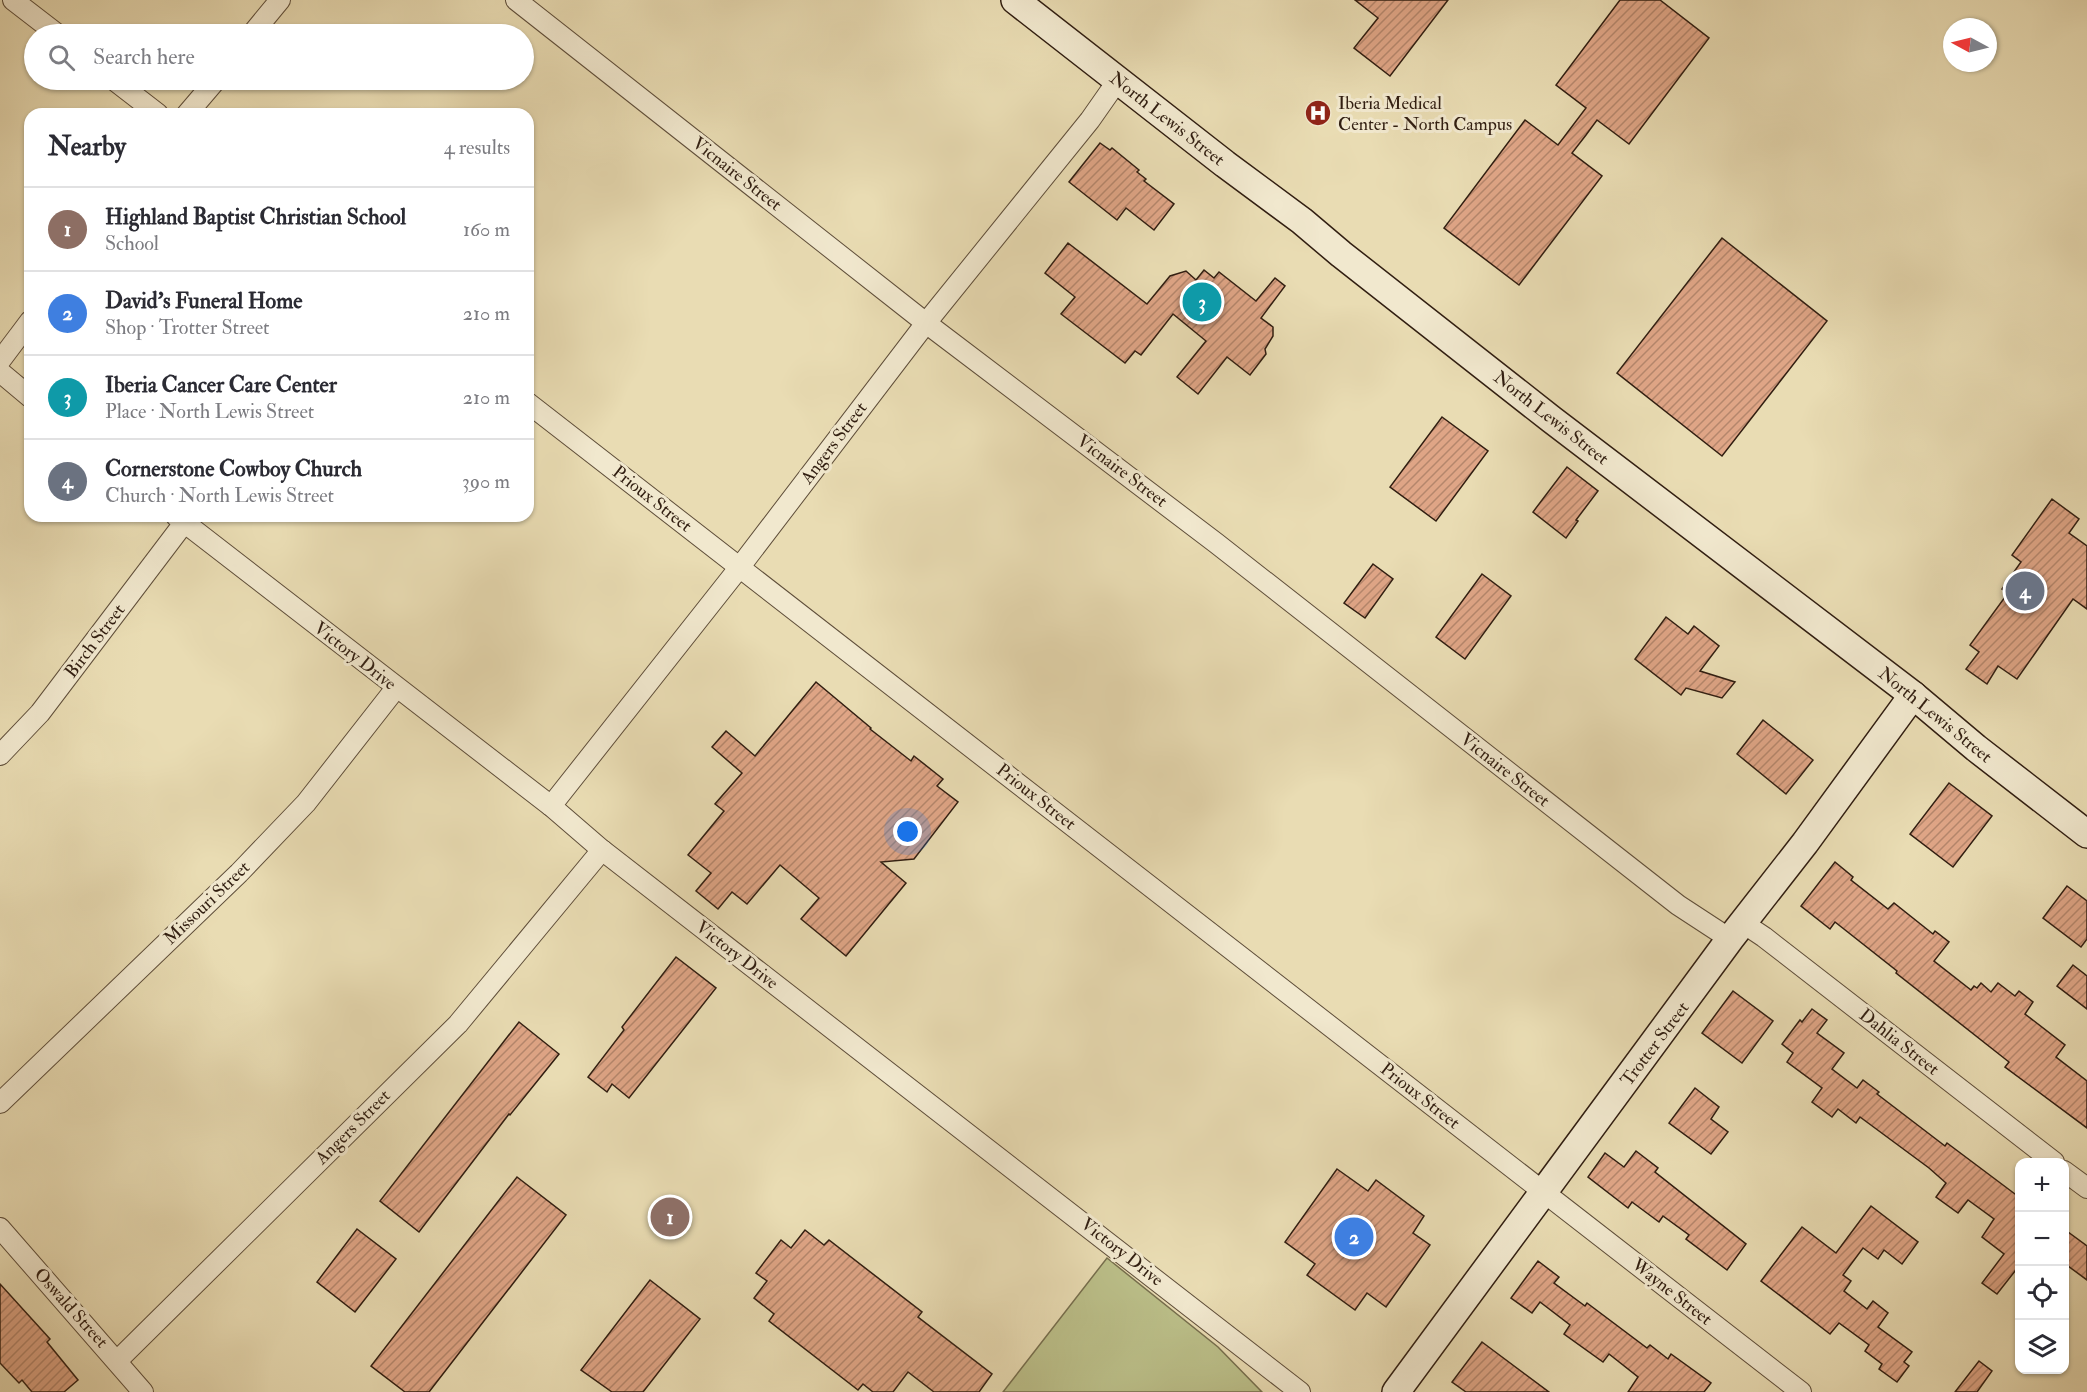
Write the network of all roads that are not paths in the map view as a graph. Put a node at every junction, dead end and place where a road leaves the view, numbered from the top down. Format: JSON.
{"nodes":[{"id":1,"x":13,"y":0,"type":"edge"},
{"id":2,"x":280,"y":0,"type":"edge"},
{"id":3,"x":516,"y":0,"type":"edge"},
{"id":4,"x":1015,"y":0,"type":"edge"},
{"id":5,"x":44,"y":24,"type":"edge"},
{"id":6,"x":260,"y":24,"type":"edge"},
{"id":7,"x":1118,"y":80,"type":"junction"},
{"id":8,"x":127,"y":90,"type":"edge"},
{"id":9,"x":207,"y":90,"type":"edge"},
{"id":10,"x":150,"y":108,"type":"edge"},
{"id":11,"x":192,"y":108,"type":"edge"},
{"id":12,"x":926,"y":323,"type":"junction"},
{"id":13,"x":24,"y":329,"type":"edge"},
{"id":14,"x":0,"y":361,"type":"edge"},
{"id":15,"x":0,"y":372,"type":"edge"},
{"id":16,"x":24,"y":392,"type":"edge"},
{"id":17,"x":534,"y":408,"type":"edge"},
{"id":18,"x":178,"y":522,"type":"edge"},
{"id":19,"x":184,"y":522,"type":"edge"},
{"id":20,"x":740,"y":568,"type":"junction"},
{"id":21,"x":396,"y":688,"type":"junction"},
{"id":22,"x":1913,"y":695,"type":"junction"},
{"id":23,"x":0,"y":755,"type":"edge"},
{"id":24,"x":551,"y":806,"type":"junction"},
{"id":25,"x":2087,"y":834,"type":"edge"},
{"id":26,"x":602,"y":850,"type":"junction"},
{"id":27,"x":1737,"y":931,"type":"junction"},
{"id":28,"x":0,"y":1103,"type":"edge"},
{"id":29,"x":2049,"y":1158,"type":"edge"},
{"id":30,"x":2069,"y":1175,"type":"edge"},
{"id":31,"x":2087,"y":1188,"type":"edge"},
{"id":32,"x":1544,"y":1192,"type":"junction"},
{"id":33,"x":0,"y":1228,"type":"edge"},
{"id":34,"x":117,"y":1361,"type":"junction"},
{"id":35,"x":143,"y":1392,"type":"edge"},
{"id":36,"x":1300,"y":1392,"type":"edge"},
{"id":37,"x":1396,"y":1392,"type":"edge"},
{"id":38,"x":1801,"y":1392,"type":"edge"}],
"edges":[{"from":1,"to":5,"type":"street"},
{"from":2,"to":6,"type":"street"},
{"from":3,"to":12,"type":"street","name":"Vicnaire Street"},
{"from":4,"to":7,"type":"main road","name":"North Lewis Street"},
{"from":7,"to":12,"type":"street","name":"Angers Street"},
{"from":7,"to":22,"type":"main road","name":"North Lewis Street"},
{"from":8,"to":10,"type":"street"},
{"from":9,"to":11,"type":"street"},
{"from":12,"to":20,"type":"street","name":"Angers Street"},
{"from":12,"to":27,"type":"street","name":"Vicnaire Street"},
{"from":13,"to":14,"type":"street"},
{"from":15,"to":16,"type":"street"},
{"from":17,"to":20,"type":"street","name":"Prioux Street"},
{"from":18,"to":23,"type":"street","name":"Birch Street"},
{"from":19,"to":21,"type":"street","name":"Victory Drive"},
{"from":20,"to":24,"type":"street","name":"Angers Street"},
{"from":20,"to":32,"type":"street","name":"Prioux Street"},
{"from":21,"to":24,"type":"street","name":"Victory Drive"},
{"from":21,"to":28,"type":"street","name":"Missouri Street"},
{"from":22,"to":25,"type":"main road","name":"North Lewis Street"},
{"from":22,"to":27,"type":"main road","name":"Trotter Street"},
{"from":24,"to":26,"type":"street","name":"Victory Drive"},
{"from":26,"to":34,"type":"street","name":"Angers Street"},
{"from":26,"to":36,"type":"street","name":"Victory Drive"},
{"from":27,"to":29,"type":"street","name":"Dahlia Street"},
{"from":27,"to":32,"type":"main road","name":"Trotter Street"},
{"from":30,"to":31,"type":"street"},
{"from":32,"to":37,"type":"main road","name":"Trotter Street"},
{"from":32,"to":38,"type":"street","name":"Wayne Street"},
{"from":33,"to":34,"type":"street","name":"Oswald Street"},
{"from":34,"to":35,"type":"street"}]}
